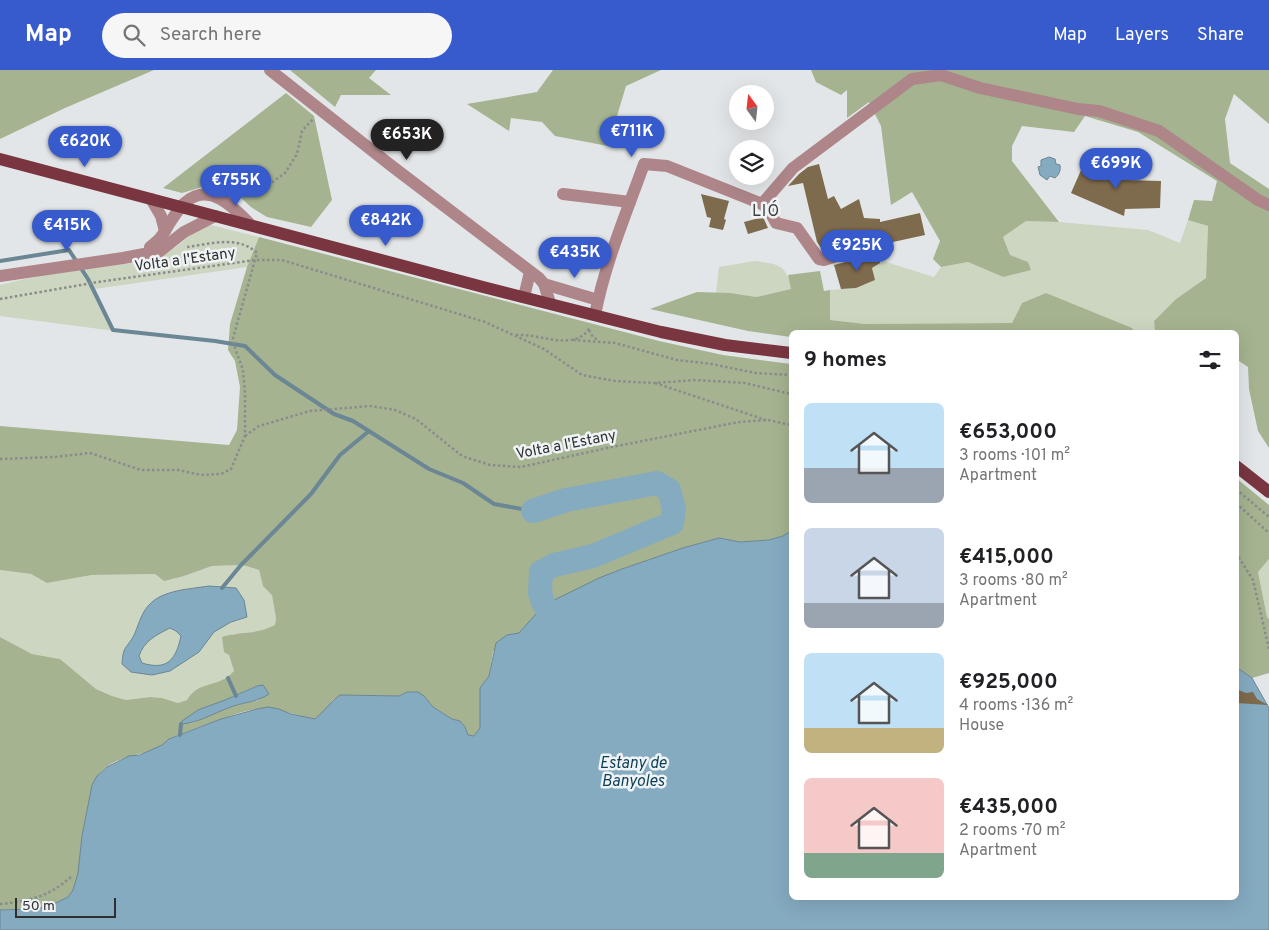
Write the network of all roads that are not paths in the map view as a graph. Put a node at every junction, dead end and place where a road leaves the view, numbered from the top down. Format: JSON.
{"nodes":[{"id":1,"x":270,"y":70,"type":"edge"},
{"id":2,"x":0,"y":160,"type":"edge"},
{"id":3,"x":563,"y":194,"type":"dead end"},
{"id":4,"x":151,"y":199,"type":"junction"},
{"id":5,"x":630,"y":202,"type":"junction"},
{"id":6,"x":762,"y":204,"type":"junction"},
{"id":7,"x":1269,"y":205,"type":"edge"},
{"id":8,"x":181,"y":207,"type":"junction"},
{"id":9,"x":215,"y":216,"type":"junction"},
{"id":10,"x":251,"y":226,"type":"junction"},
{"id":11,"x":165,"y":231,"type":"junction"},
{"id":12,"x":184,"y":232,"type":"junction"},
{"id":13,"x":888,"y":248,"type":"dead end"},
{"id":14,"x":140,"y":254,"type":"junction"},
{"id":15,"x":530,"y":272,"type":"junction"},
{"id":16,"x":0,"y":276,"type":"edge"},
{"id":17,"x":544,"y":284,"type":"junction"},
{"id":18,"x":524,"y":297,"type":"junction"},
{"id":19,"x":598,"y":300,"type":"junction"},
{"id":20,"x":550,"y":303,"type":"junction"},
{"id":21,"x":595,"y":315,"type":"junction"},
{"id":22,"x":789,"y":354,"type":"edge"},
{"id":23,"x":1239,"y":468,"type":"edge"},
{"id":24,"x":1269,"y":492,"type":"edge"}],
"edges":[{"from":1,"to":15,"type":"street"},
{"from":2,"to":4,"type":"main road"},
{"from":3,"to":5,"type":"street"},
{"from":4,"to":8,"type":"main road"},
{"from":4,"to":11,"type":"street"},
{"from":5,"to":6,"type":"street"},
{"from":5,"to":19,"type":"street"},
{"from":6,"to":7,"type":"street"},
{"from":6,"to":13,"type":"street"},
{"from":8,"to":9,"type":"main road"},
{"from":8,"to":10,"type":"street"},
{"from":8,"to":11,"type":"street"},
{"from":8,"to":12,"type":"street"},
{"from":9,"to":10,"type":"main road"},
{"from":9,"to":12,"type":"street"},
{"from":10,"to":18,"type":"main road"},
{"from":11,"to":14,"type":"street"},
{"from":12,"to":14,"type":"street"},
{"from":14,"to":16,"type":"street"},
{"from":15,"to":17,"type":"street"},
{"from":15,"to":18,"type":"street"},
{"from":17,"to":19,"type":"street"},
{"from":17,"to":20,"type":"street"},
{"from":18,"to":20,"type":"main road"},
{"from":19,"to":21,"type":"street"},
{"from":20,"to":21,"type":"main road"},
{"from":21,"to":22,"type":"main road"},
{"from":23,"to":24,"type":"main road"}]}
